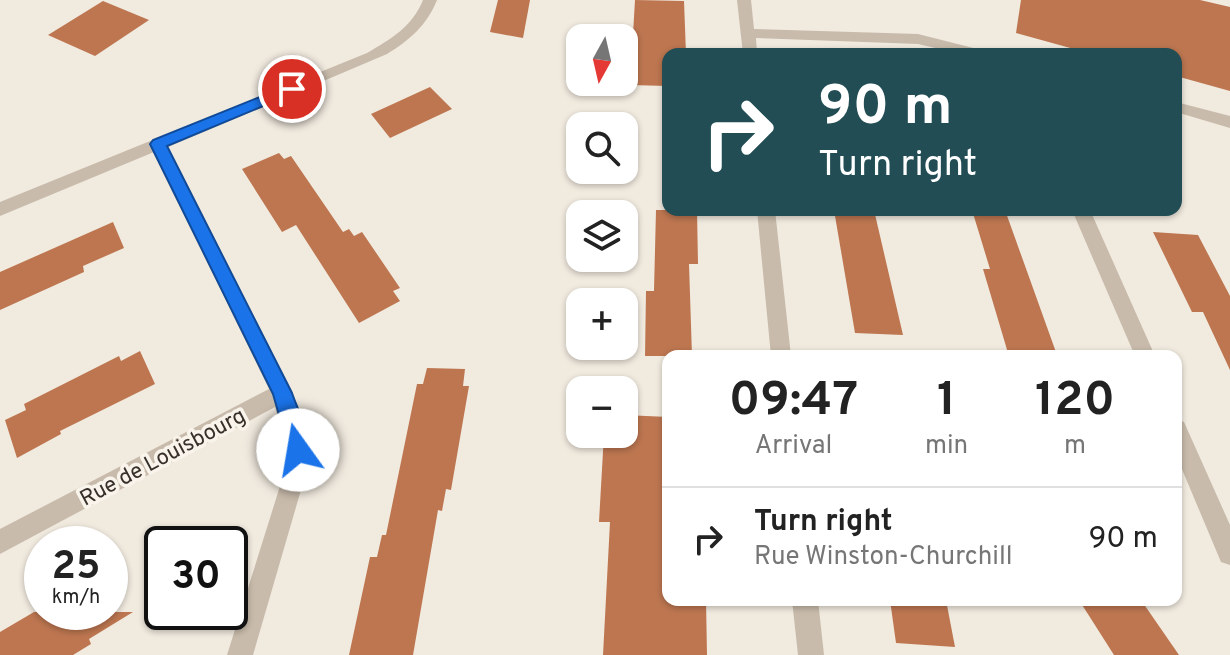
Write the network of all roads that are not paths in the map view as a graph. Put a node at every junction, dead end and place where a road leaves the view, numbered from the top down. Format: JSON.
{"nodes":[{"id":1,"x":430,"y":0,"type":"edge"},
{"id":2,"x":744,"y":0,"type":"edge"},
{"id":3,"x":748,"y":33,"type":"junction"},
{"id":4,"x":749,"y":48,"type":"edge"},
{"id":5,"x":955,"y":48,"type":"edge"},
{"id":6,"x":1182,"y":109,"type":"edge"},
{"id":7,"x":1230,"y":122,"type":"edge"},
{"id":8,"x":158,"y":144,"type":"junction"},
{"id":9,"x":0,"y":209,"type":"edge"},
{"id":10,"x":767,"y":216,"type":"edge"},
{"id":11,"x":1084,"y":216,"type":"edge"},
{"id":12,"x":780,"y":350,"type":"edge"},
{"id":13,"x":1142,"y":350,"type":"edge"},
{"id":14,"x":282,"y":393,"type":"junction"},
{"id":15,"x":1182,"y":443,"type":"edge"},
{"id":16,"x":0,"y":542,"type":"edge"},
{"id":17,"x":1230,"y":553,"type":"edge"},
{"id":18,"x":806,"y":606,"type":"edge"},
{"id":19,"x":240,"y":655,"type":"edge"},
{"id":20,"x":811,"y":655,"type":"edge"}],
"edges":[{"from":1,"to":8,"type":"street"},
{"from":2,"to":3,"type":"street"},
{"from":3,"to":4,"type":"street"},
{"from":3,"to":5,"type":"street"},
{"from":6,"to":7,"type":"street"},
{"from":8,"to":9,"type":"street"},
{"from":8,"to":14,"type":"street"},
{"from":10,"to":12,"type":"street"},
{"from":11,"to":13,"type":"street"},
{"from":14,"to":16,"type":"street","name":"Rue de Louisbourg"},
{"from":14,"to":19,"type":"street"},
{"from":15,"to":17,"type":"street"},
{"from":18,"to":20,"type":"street"}]}
